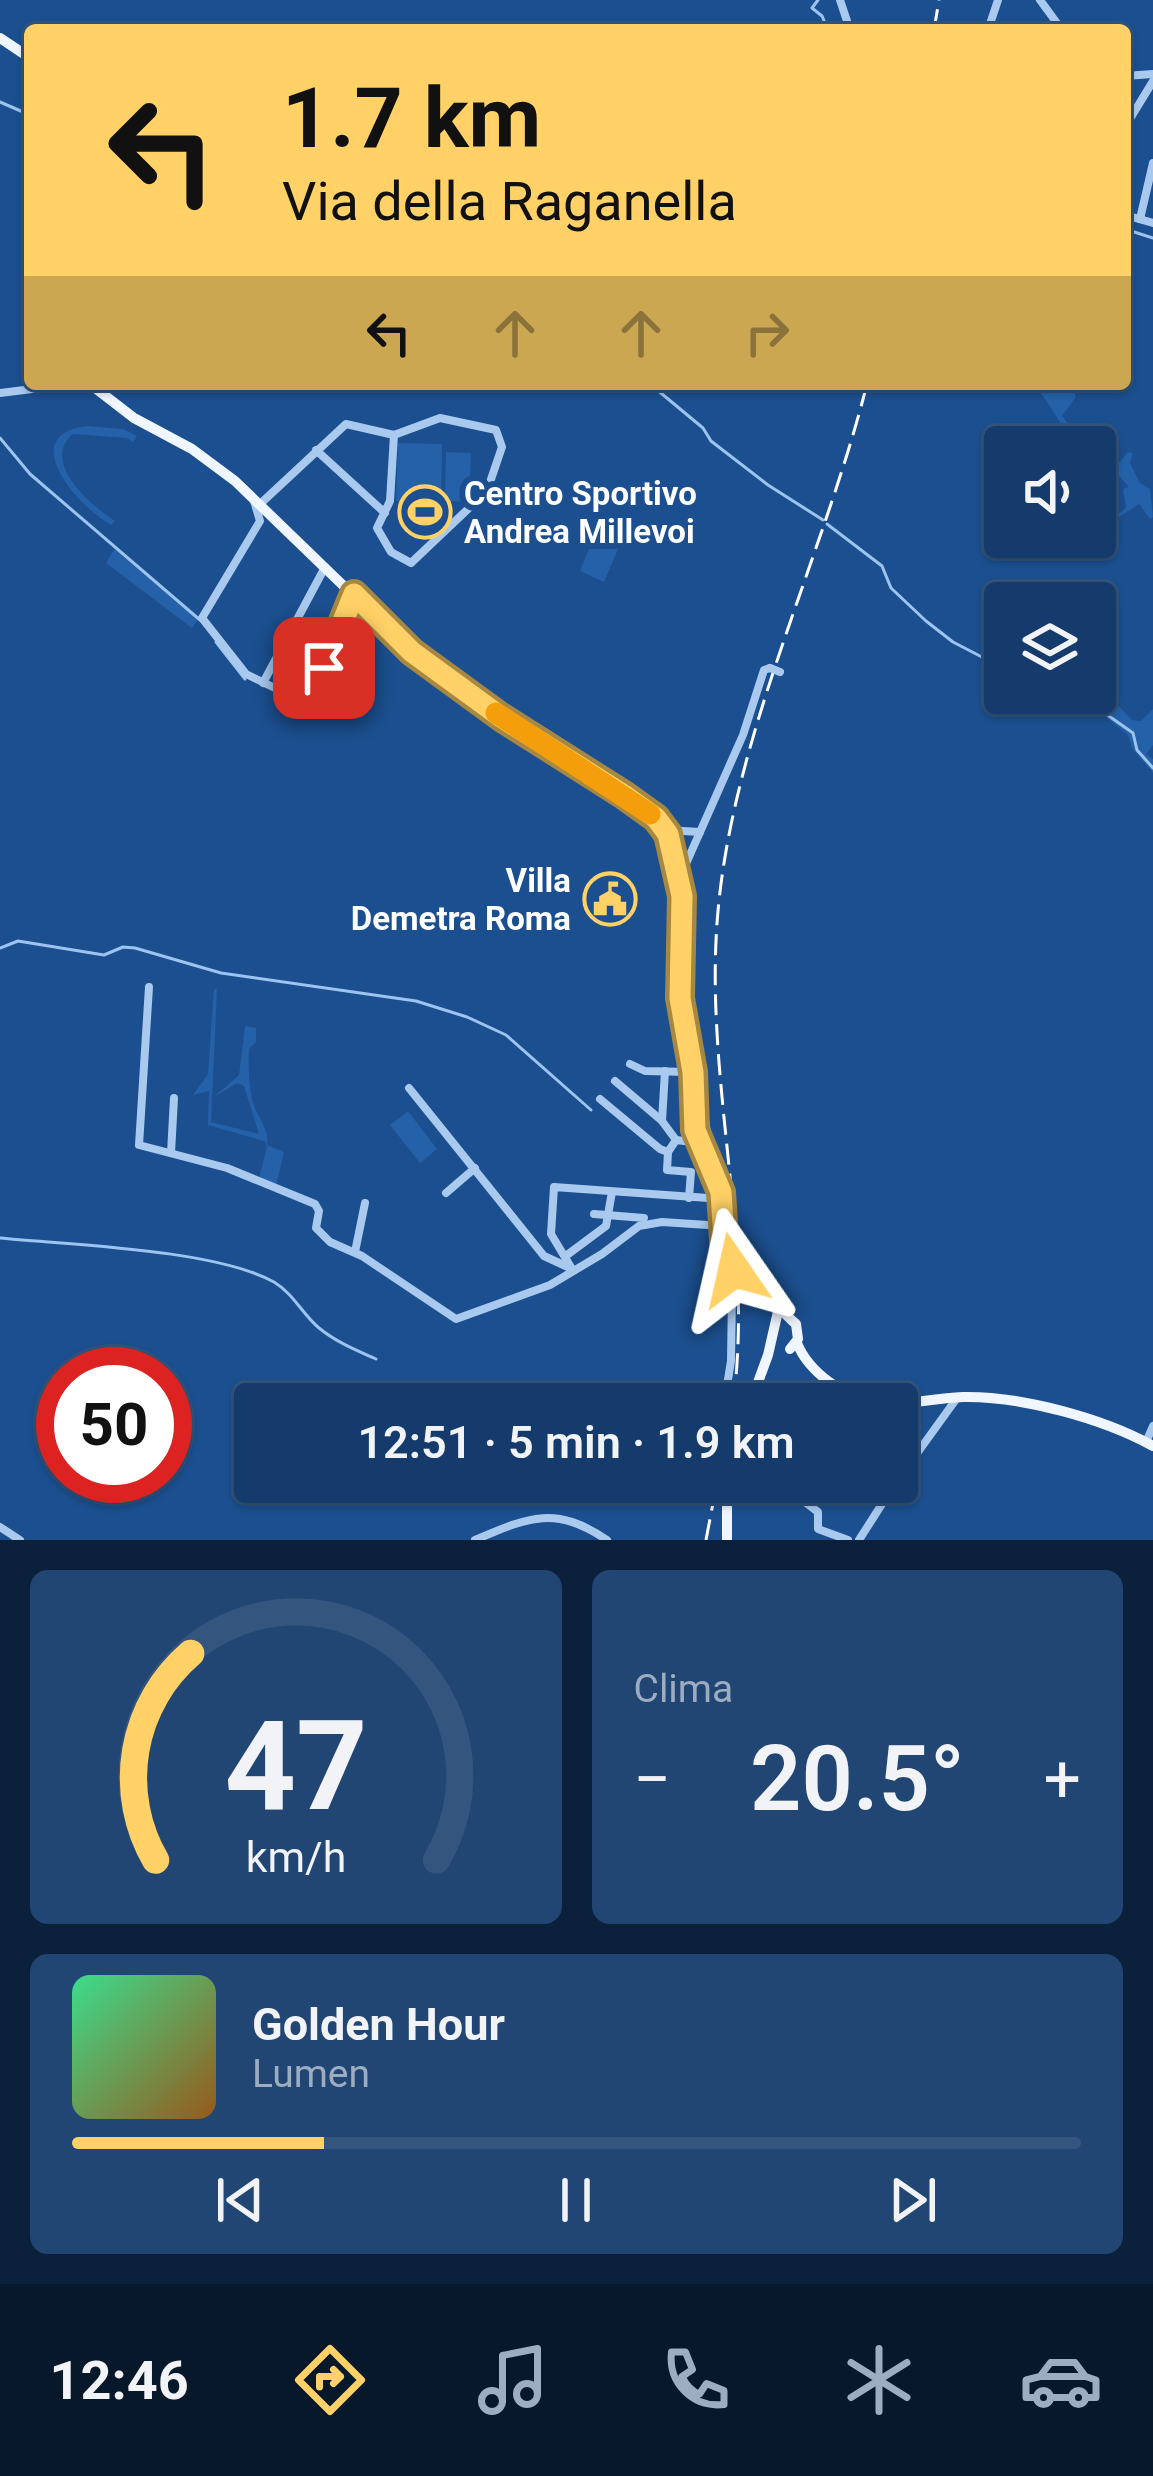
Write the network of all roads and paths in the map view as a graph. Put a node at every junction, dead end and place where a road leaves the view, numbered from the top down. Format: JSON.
{"nodes":[{"id":1,"x":1153,"y":78,"type":"edge"},
{"id":2,"x":1131,"y":116,"type":"edge"},
{"id":3,"x":1153,"y":164,"type":"edge"},
{"id":4,"x":1131,"y":217,"type":"edge"},
{"id":5,"x":1140,"y":219,"type":"junction"},
{"id":6,"x":1153,"y":223,"type":"edge"},
{"id":7,"x":98,"y":390,"type":"edge"},
{"id":8,"x":394,"y":435,"type":"junction"},
{"id":9,"x":316,"y":450,"type":"junction"},
{"id":10,"x":257,"y":502,"type":"junction"},
{"id":11,"x":382,"y":511,"type":"junction"},
{"id":12,"x":324,"y":569,"type":"junction"},
{"id":13,"x":354,"y":594,"type":"junction"},
{"id":14,"x":775,"y":670,"type":"dead end"},
{"id":15,"x":263,"y":683,"type":"junction"},
{"id":16,"x":666,"y":830,"type":"junction"},
{"id":17,"x":701,"y":832,"type":"junction"},
{"id":18,"x":680,"y":876,"type":"junction"},
{"id":19,"x":148,"y":987,"type":"dead end"},
{"id":20,"x":630,"y":1064,"type":"dead end"},
{"id":21,"x":664,"y":1071,"type":"junction"},
{"id":22,"x":689,"y":1072,"type":"dead end"},
{"id":23,"x":615,"y":1081,"type":"dead end"},
{"id":24,"x":409,"y":1088,"type":"dead end"},
{"id":25,"x":174,"y":1098,"type":"dead end"},
{"id":26,"x":600,"y":1099,"type":"dead end"},
{"id":27,"x":662,"y":1121,"type":"junction"},
{"id":28,"x":676,"y":1140,"type":"junction"},
{"id":29,"x":700,"y":1145,"type":"junction"},
{"id":30,"x":668,"y":1152,"type":"junction"},
{"id":31,"x":171,"y":1153,"type":"junction"},
{"id":32,"x":475,"y":1168,"type":"junction"},
{"id":33,"x":612,"y":1192,"type":"junction"},
{"id":34,"x":446,"y":1193,"type":"dead end"},
{"id":35,"x":689,"y":1198,"type":"junction"},
{"id":36,"x":722,"y":1199,"type":"junction"},
{"id":37,"x":365,"y":1203,"type":"dead end"},
{"id":38,"x":594,"y":1214,"type":"dead end"},
{"id":39,"x":610,"y":1215,"type":"junction"},
{"id":40,"x":644,"y":1218,"type":"dead end"},
{"id":41,"x":720,"y":1226,"type":"junction"},
{"id":42,"x":355,"y":1252,"type":"junction"},
{"id":43,"x":567,"y":1255,"type":"junction"},
{"id":44,"x":572,"y":1269,"type":"junction"},
{"id":45,"x":781,"y":1314,"type":"junction"},
{"id":46,"x":784,"y":1348,"type":"junction"},
{"id":47,"x":727,"y":1383,"type":"edge"},
{"id":48,"x":763,"y":1383,"type":"edge"},
{"id":49,"x":832,"y":1383,"type":"edge"},
{"id":50,"x":958,"y":1397,"type":"junction"},
{"id":51,"x":918,"y":1402,"type":"edge"},
{"id":52,"x":1153,"y":1426,"type":"edge"},
{"id":53,"x":1149,"y":1444,"type":"edge"},
{"id":54,"x":918,"y":1453,"type":"edge"},
{"id":55,"x":727,"y":1503,"type":"edge"},
{"id":56,"x":806,"y":1503,"type":"edge"},
{"id":57,"x":883,"y":1503,"type":"edge"},
{"id":58,"x":0,"y":1527,"type":"edge"},
{"id":59,"x":20,"y":1540,"type":"edge"},
{"id":60,"x":475,"y":1540,"type":"edge"},
{"id":61,"x":607,"y":1540,"type":"edge"},
{"id":62,"x":727,"y":1540,"type":"edge"},
{"id":63,"x":848,"y":1540,"type":"edge"},
{"id":64,"x":859,"y":1540,"type":"edge"}],
"edges":[{"from":1,"to":2,"type":"street"},
{"from":3,"to":5,"type":"street"},
{"from":4,"to":5,"type":"street"},
{"from":5,"to":6,"type":"street"},
{"from":7,"to":10,"type":"main road"},
{"from":8,"to":9,"type":"street"},
{"from":8,"to":11,"type":"street"},
{"from":8,"to":11,"type":"street"},
{"from":9,"to":10,"type":"street"},
{"from":9,"to":11,"type":"street"},
{"from":10,"to":12,"type":"main road"},
{"from":10,"to":15,"type":"street"},
{"from":12,"to":13,"type":"main road"},
{"from":12,"to":15,"type":"street"},
{"from":13,"to":15,"type":"street"},
{"from":13,"to":16,"type":"main road"},
{"from":14,"to":17,"type":"street"},
{"from":16,"to":17,"type":"street"},
{"from":16,"to":18,"type":"main road"},
{"from":17,"to":18,"type":"street"},
{"from":18,"to":29,"type":"main road"},
{"from":19,"to":31,"type":"street"},
{"from":20,"to":21,"type":"street"},
{"from":21,"to":22,"type":"street"},
{"from":21,"to":27,"type":"street"},
{"from":23,"to":27,"type":"street"},
{"from":24,"to":32,"type":"street"},
{"from":25,"to":31,"type":"street"},
{"from":26,"to":30,"type":"street"},
{"from":27,"to":28,"type":"street"},
{"from":28,"to":29,"type":"street"},
{"from":28,"to":30,"type":"street"},
{"from":29,"to":36,"type":"main road"},
{"from":30,"to":35,"type":"street"},
{"from":31,"to":42,"type":"street"},
{"from":32,"to":34,"type":"street"},
{"from":32,"to":44,"type":"street"},
{"from":33,"to":35,"type":"street"},
{"from":33,"to":39,"type":"street"},
{"from":33,"to":43,"type":"street"},
{"from":35,"to":36,"type":"street"},
{"from":36,"to":41,"type":"main road"},
{"from":37,"to":42,"type":"street"},
{"from":38,"to":39,"type":"street"},
{"from":39,"to":40,"type":"street"},
{"from":39,"to":43,"type":"street"},
{"from":41,"to":44,"type":"street"},
{"from":41,"to":45,"type":"main road"},
{"from":41,"to":47,"type":"street"},
{"from":42,"to":44,"type":"street"},
{"from":43,"to":44,"type":"street"},
{"from":45,"to":46,"type":"main road"},
{"from":45,"to":46,"type":"main road"},
{"from":46,"to":48,"type":"main road"},
{"from":46,"to":49,"type":"main road"},
{"from":50,"to":51,"type":"main road"},
{"from":50,"to":53,"type":"main road"},
{"from":50,"to":54,"type":"street"},
{"from":52,"to":53,"type":"street"},
{"from":55,"to":62,"type":"main road"},
{"from":56,"to":63,"type":"street"},
{"from":57,"to":64,"type":"street"},
{"from":58,"to":59,"type":"street"},
{"from":60,"to":61,"type":"street"}]}
